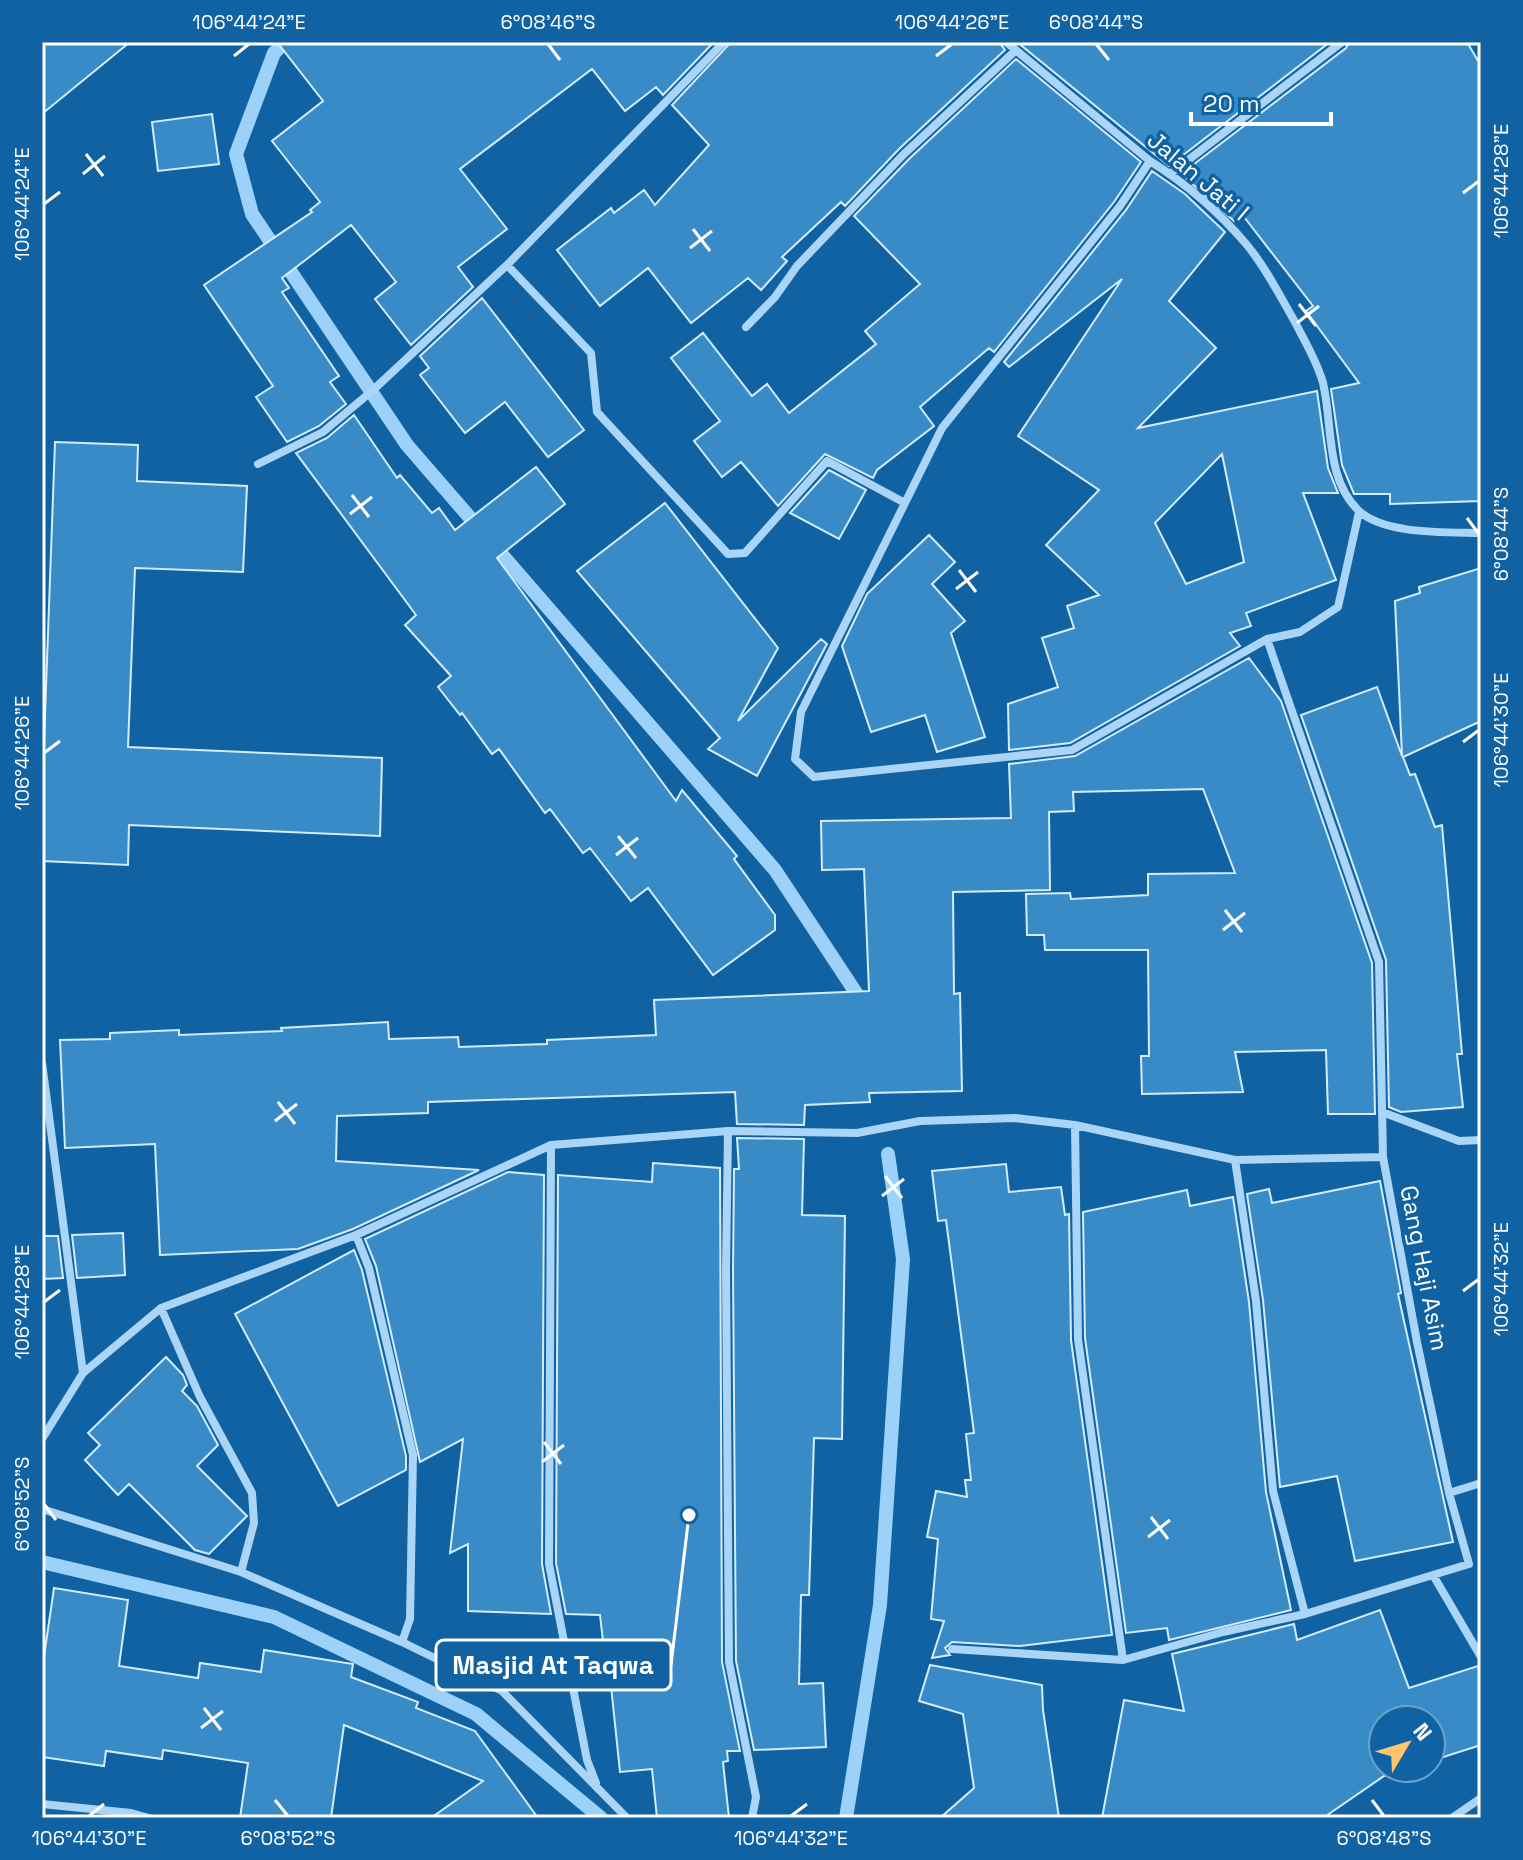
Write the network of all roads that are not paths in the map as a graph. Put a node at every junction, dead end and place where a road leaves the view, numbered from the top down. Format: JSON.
{"nodes":[{"id":1,"x":724,"y":42,"type":"edge"},
{"id":2,"x":1006,"y":42,"type":"edge"},
{"id":3,"x":1342,"y":42,"type":"edge"},
{"id":4,"x":1015,"y":51,"type":"junction"},
{"id":5,"x":1150,"y":161,"type":"junction"},
{"id":6,"x":1170,"y":174,"type":"junction"},
{"id":7,"x":507,"y":265,"type":"junction"},
{"id":8,"x":746,"y":327,"type":"dead end"},
{"id":9,"x":258,"y":464,"type":"dead end"},
{"id":10,"x":905,"y":503,"type":"junction"},
{"id":11,"x":1359,"y":512,"type":"junction"},
{"id":12,"x":1481,"y":533,"type":"edge"},
{"id":13,"x":1267,"y":639,"type":"junction"},
{"id":14,"x":42,"y":1063,"type":"edge"},
{"id":15,"x":44,"y":1096,"type":"edge"},
{"id":16,"x":1382,"y":1112,"type":"junction"},
{"id":17,"x":1075,"y":1125,"type":"junction"},
{"id":18,"x":728,"y":1131,"type":"junction"},
{"id":19,"x":1481,"y":1140,"type":"edge"},
{"id":20,"x":551,"y":1145,"type":"junction"},
{"id":21,"x":1383,"y":1157,"type":"junction"},
{"id":22,"x":1235,"y":1160,"type":"junction"},
{"id":23,"x":356,"y":1235,"type":"junction"},
{"id":24,"x":161,"y":1308,"type":"junction"},
{"id":25,"x":83,"y":1373,"type":"junction"},
{"id":26,"x":42,"y":1439,"type":"edge"},
{"id":27,"x":1481,"y":1483,"type":"edge"},
{"id":28,"x":1449,"y":1493,"type":"junction"},
{"id":29,"x":42,"y":1509,"type":"edge"},
{"id":30,"x":241,"y":1572,"type":"junction"},
{"id":31,"x":1433,"y":1575,"type":"junction"},
{"id":32,"x":1305,"y":1614,"type":"junction"},
{"id":33,"x":402,"y":1642,"type":"junction"},
{"id":34,"x":952,"y":1649,"type":"dead end"},
{"id":35,"x":1481,"y":1657,"type":"edge"},
{"id":36,"x":1123,"y":1660,"type":"junction"},
{"id":37,"x":598,"y":1789,"type":"junction"},
{"id":38,"x":1481,"y":1798,"type":"edge"},
{"id":39,"x":42,"y":1804,"type":"edge"},
{"id":40,"x":149,"y":1818,"type":"edge"},
{"id":41,"x":627,"y":1818,"type":"edge"},
{"id":42,"x":752,"y":1818,"type":"edge"},
{"id":43,"x":1452,"y":1818,"type":"edge"}],
"edges":[{"from":1,"to":7,"type":"street"},
{"from":2,"to":4,"type":"street","name":"Jalan Jati I"},
{"from":3,"to":6,"type":"street"},
{"from":4,"to":5,"type":"street","name":"Jalan Jati I"},
{"from":4,"to":8,"type":"street"},
{"from":5,"to":6,"type":"street","name":"Jalan Jati I"},
{"from":5,"to":10,"type":"street"},
{"from":6,"to":11,"type":"street","name":"Jalan Jati I"},
{"from":7,"to":9,"type":"street"},
{"from":7,"to":10,"type":"street"},
{"from":10,"to":13,"type":"street"},
{"from":11,"to":12,"type":"street"},
{"from":11,"to":13,"type":"street"},
{"from":13,"to":16,"type":"street","name":"Gang Haji Asim"},
{"from":14,"to":15,"type":"street"},
{"from":15,"to":25,"type":"street"},
{"from":16,"to":19,"type":"street"},
{"from":16,"to":21,"type":"street","name":"Gang Haji Asim"},
{"from":17,"to":18,"type":"street"},
{"from":17,"to":22,"type":"street"},
{"from":17,"to":36,"type":"street"},
{"from":18,"to":20,"type":"street"},
{"from":18,"to":42,"type":"street"},
{"from":20,"to":23,"type":"street"},
{"from":20,"to":37,"type":"street"},
{"from":21,"to":22,"type":"street"},
{"from":21,"to":28,"type":"street","name":"Gang Haji Asim"},
{"from":22,"to":32,"type":"street"},
{"from":23,"to":24,"type":"street"},
{"from":23,"to":33,"type":"street"},
{"from":24,"to":25,"type":"street"},
{"from":24,"to":30,"type":"street"},
{"from":25,"to":26,"type":"street"},
{"from":27,"to":28,"type":"street"},
{"from":28,"to":31,"type":"street","name":"Gang Haji Asim"},
{"from":29,"to":30,"type":"street"},
{"from":30,"to":33,"type":"street"},
{"from":31,"to":32,"type":"street","name":"Gang Haji Asim"},
{"from":31,"to":35,"type":"street"},
{"from":32,"to":36,"type":"street","name":"Gang Haji Asim"},
{"from":33,"to":37,"type":"street"},
{"from":34,"to":36,"type":"street","name":"Gang Haji Asim"},
{"from":37,"to":41,"type":"street"},
{"from":38,"to":43,"type":"street"},
{"from":39,"to":40,"type":"street"}]}
